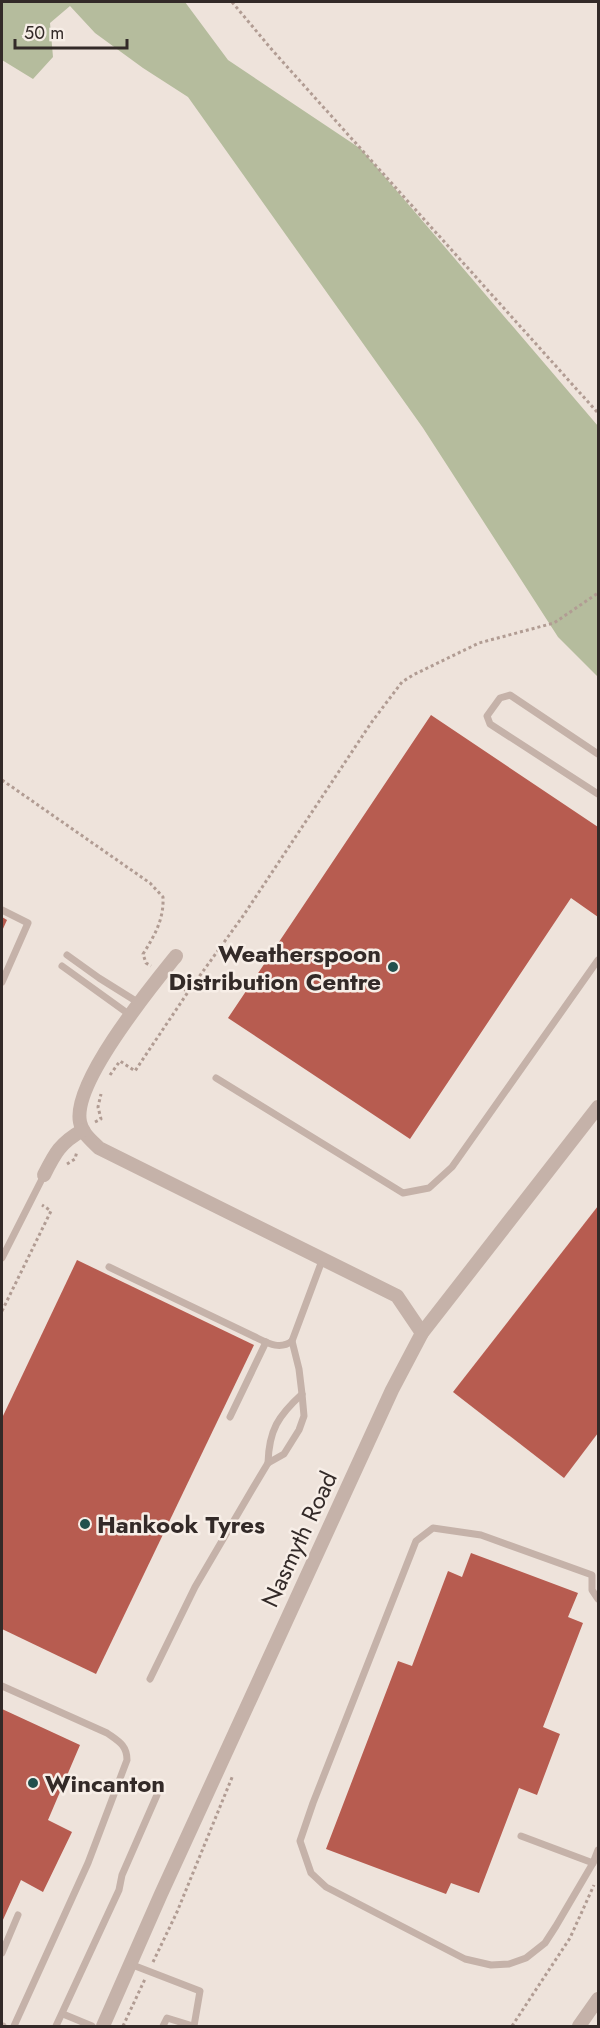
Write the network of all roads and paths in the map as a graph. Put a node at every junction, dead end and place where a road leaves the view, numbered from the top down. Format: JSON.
{"nodes":[{"id":1,"x":232,"y":2,"type":"edge"},
{"id":2,"x":598,"y":413,"type":"edge"},
{"id":3,"x":598,"y":593,"type":"edge"},
{"id":4,"x":598,"y":754,"type":"edge"},
{"id":5,"x":2,"y":780,"type":"edge"},
{"id":6,"x":598,"y":794,"type":"edge"},
{"id":7,"x":2,"y":910,"type":"edge"},
{"id":8,"x":68,"y":954,"type":"dead end"},
{"id":9,"x":176,"y":956,"type":"dead end"},
{"id":10,"x":598,"y":959,"type":"edge"},
{"id":11,"x":62,"y":966,"type":"dead end"},
{"id":12,"x":163,"y":973,"type":"junction"},
{"id":13,"x":2,"y":982,"type":"edge"},
{"id":14,"x":188,"y":992,"type":"junction"},
{"id":15,"x":139,"y":1003,"type":"junction"},
{"id":16,"x":130,"y":1015,"type":"junction"},
{"id":17,"x":109,"y":1077,"type":"dead end"},
{"id":18,"x":216,"y":1078,"type":"dead end"},
{"id":19,"x":104,"y":1085,"type":"dead end"},
{"id":20,"x":598,"y":1107,"type":"edge"},
{"id":21,"x":83,"y":1130,"type":"junction"},
{"id":22,"x":63,"y":1168,"type":"dead end"},
{"id":23,"x":44,"y":1175,"type":"joint"},
{"id":24,"x":46,"y":1198,"type":"dead end"},
{"id":25,"x":2,"y":1258,"type":"edge"},
{"id":26,"x":323,"y":1258,"type":"junction"},
{"id":27,"x":109,"y":1267,"type":"dead end"},
{"id":28,"x":2,"y":1311,"type":"edge"},
{"id":29,"x":422,"y":1333,"type":"junction"},
{"id":30,"x":292,"y":1341,"type":"junction"},
{"id":31,"x":266,"y":1342,"type":"junction"},
{"id":32,"x":302,"y":1394,"type":"junction"},
{"id":33,"x":230,"y":1417,"type":"dead end"},
{"id":34,"x":268,"y":1463,"type":"junction"},
{"id":35,"x":598,"y":1599,"type":"edge"},
{"id":36,"x":150,"y":1679,"type":"dead end"},
{"id":37,"x":2,"y":1686,"type":"edge"},
{"id":38,"x":233,"y":1774,"type":"dead end"},
{"id":39,"x":157,"y":1796,"type":"dead end"},
{"id":40,"x":522,"y":1836,"type":"dead end"},
{"id":41,"x":598,"y":1850,"type":"edge"},
{"id":42,"x":593,"y":1863,"type":"junction"},
{"id":43,"x":595,"y":1884,"type":"dead end"},
{"id":44,"x":18,"y":1915,"type":"dead end"},
{"id":45,"x":2,"y":1953,"type":"edge"},
{"id":46,"x":130,"y":1964,"type":"junction"},
{"id":47,"x":148,"y":1971,"type":"junction"},
{"id":48,"x":598,"y":1999,"type":"edge"},
{"id":49,"x":63,"y":2014,"type":"junction"},
{"id":50,"x":593,"y":2018,"type":"edge"},
{"id":51,"x":14,"y":2026,"type":"edge"},
{"id":52,"x":57,"y":2026,"type":"edge"},
{"id":53,"x":92,"y":2026,"type":"edge"},
{"id":54,"x":103,"y":2026,"type":"edge"},
{"id":55,"x":123,"y":2026,"type":"edge"},
{"id":56,"x":163,"y":2026,"type":"edge"},
{"id":57,"x":193,"y":2026,"type":"edge"},
{"id":58,"x":512,"y":2026,"type":"edge"},
{"id":59,"x":579,"y":2026,"type":"edge"}],
"edges":[{"from":1,"to":2,"type":"path"},
{"from":3,"to":14,"type":"path"},
{"from":4,"to":6,"type":"lane"},
{"from":5,"to":12,"type":"path"},
{"from":7,"to":13,"type":"lane"},
{"from":8,"to":15,"type":"lane"},
{"from":9,"to":12,"type":"street"},
{"from":10,"to":18,"type":"lane"},
{"from":11,"to":16,"type":"lane"},
{"from":12,"to":14,"type":"path"},
{"from":12,"to":15,"type":"street"},
{"from":14,"to":17,"type":"path"},
{"from":15,"to":16,"type":"street"},
{"from":16,"to":21,"type":"street"},
{"from":19,"to":21,"type":"path"},
{"from":20,"to":29,"type":"street","name":"Nasmyth Road"},
{"from":21,"to":22,"type":"path"},
{"from":21,"to":23,"type":"street"},
{"from":21,"to":26,"type":"street"},
{"from":23,"to":25,"type":"lane"},
{"from":24,"to":28,"type":"path"},
{"from":26,"to":29,"type":"street"},
{"from":26,"to":30,"type":"lane"},
{"from":27,"to":31,"type":"lane"},
{"from":29,"to":46,"type":"street","name":"Nasmyth Road"},
{"from":30,"to":31,"type":"lane"},
{"from":30,"to":32,"type":"lane"},
{"from":31,"to":33,"type":"lane"},
{"from":32,"to":34,"type":"lane"},
{"from":32,"to":34,"type":"lane"},
{"from":34,"to":36,"type":"lane"},
{"from":35,"to":42,"type":"lane"},
{"from":37,"to":51,"type":"lane"},
{"from":38,"to":47,"type":"path"},
{"from":39,"to":49,"type":"lane"},
{"from":40,"to":42,"type":"lane"},
{"from":41,"to":42,"type":"lane"},
{"from":43,"to":58,"type":"path"},
{"from":44,"to":45,"type":"lane"},
{"from":46,"to":47,"type":"lane"},
{"from":46,"to":54,"type":"street","name":"Nasmyth Road"},
{"from":47,"to":55,"type":"path"},
{"from":47,"to":57,"type":"lane"},
{"from":48,"to":50,"type":"street"},
{"from":49,"to":52,"type":"lane"},
{"from":49,"to":53,"type":"lane"},
{"from":50,"to":59,"type":"street"},
{"from":56,"to":57,"type":"lane"}]}
